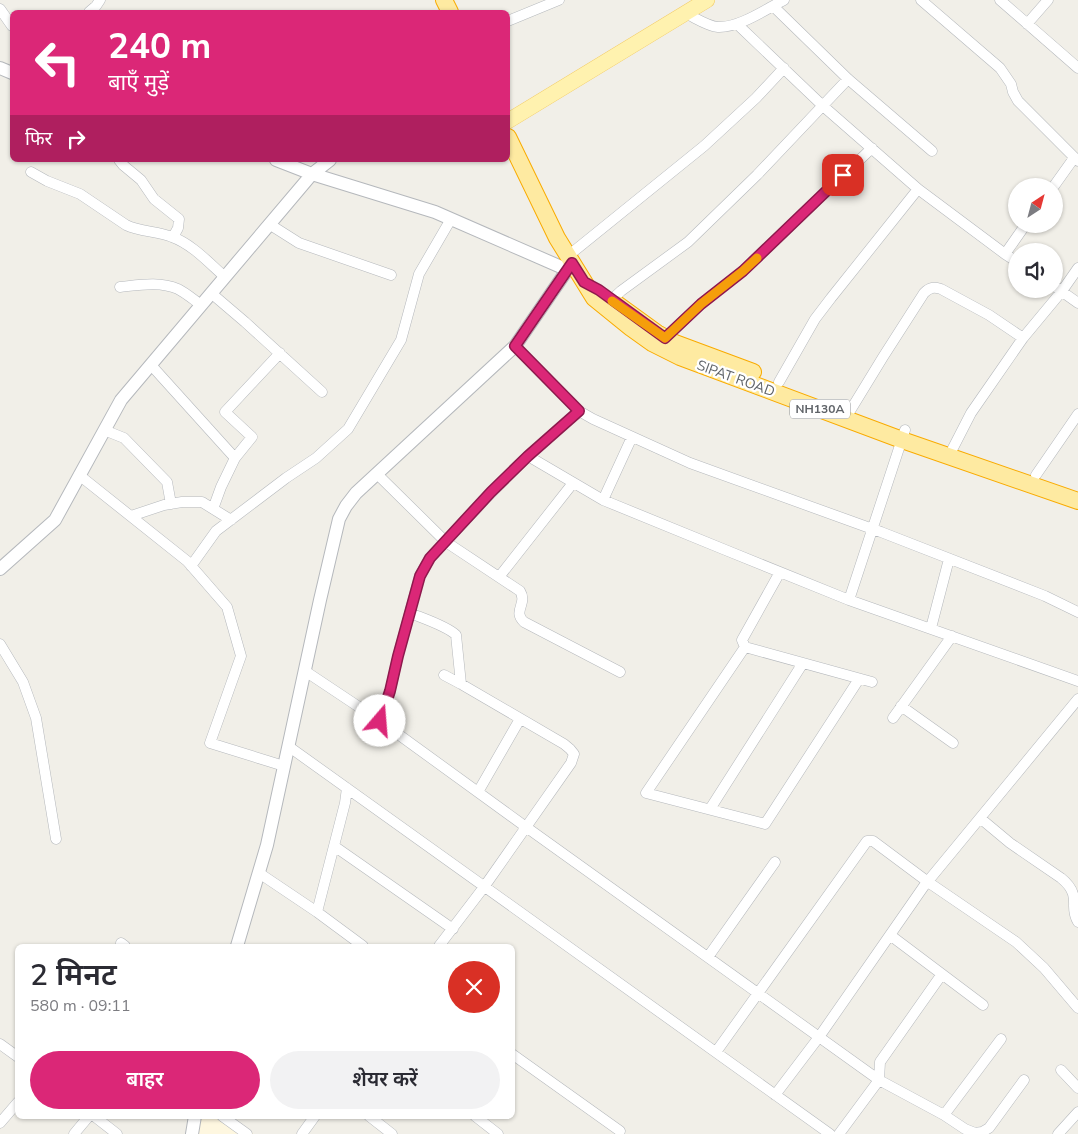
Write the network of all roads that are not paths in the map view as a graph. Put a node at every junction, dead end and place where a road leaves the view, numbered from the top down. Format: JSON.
{"nodes":[{"id":1,"x":100,"y":0,"type":"edge"},
{"id":2,"x":559,"y":0,"type":"edge"},
{"id":3,"x":707,"y":0,"type":"edge"},
{"id":4,"x":784,"y":0,"type":"edge"},
{"id":5,"x":921,"y":0,"type":"edge"},
{"id":6,"x":1000,"y":0,"type":"edge"},
{"id":7,"x":1048,"y":0,"type":"edge"},
{"id":8,"x":774,"y":6,"type":"junction"},
{"id":9,"x":0,"y":9,"type":"edge"},
{"id":10,"x":91,"y":10,"type":"edge"},
{"id":11,"x":686,"y":13,"type":"junction"},
{"id":12,"x":510,"y":20,"type":"edge"},
{"id":13,"x":10,"y":23,"type":"edge"},
{"id":14,"x":737,"y":24,"type":"junction"},
{"id":15,"x":1027,"y":24,"type":"junction"},
{"id":16,"x":784,"y":68,"type":"junction"},
{"id":17,"x":1078,"y":68,"type":"edge"},
{"id":18,"x":848,"y":79,"type":"junction"},
{"id":19,"x":823,"y":106,"type":"junction"},
{"id":20,"x":510,"y":120,"type":"edge"},
{"id":21,"x":510,"y":141,"type":"edge"},
{"id":22,"x":872,"y":148,"type":"junction"},
{"id":23,"x":932,"y":151,"type":"dead end"},
{"id":24,"x":1076,"y":160,"type":"edge"},
{"id":25,"x":121,"y":162,"type":"edge"},
{"id":26,"x":281,"y":162,"type":"edge"},
{"id":27,"x":327,"y":162,"type":"edge"},
{"id":28,"x":31,"y":172,"type":"dead end"},
{"id":29,"x":312,"y":174,"type":"junction"},
{"id":30,"x":1061,"y":178,"type":"edge"},
{"id":31,"x":918,"y":189,"type":"junction"},
{"id":32,"x":451,"y":219,"type":"junction"},
{"id":33,"x":269,"y":224,"type":"junction"},
{"id":34,"x":1020,"y":233,"type":"edge"},
{"id":35,"x":173,"y":237,"type":"junction"},
{"id":36,"x":1005,"y":254,"type":"junction"},
{"id":37,"x":1008,"y":256,"type":"edge"},
{"id":38,"x":570,"y":263,"type":"junction"},
{"id":39,"x":1078,"y":268,"type":"edge"},
{"id":40,"x":392,"y":275,"type":"dead end"},
{"id":41,"x":225,"y":277,"type":"junction"},
{"id":42,"x":1063,"y":284,"type":"edge"},
{"id":43,"x":120,"y":287,"type":"dead end"},
{"id":44,"x":1063,"y":292,"type":"edge"},
{"id":45,"x":211,"y":293,"type":"junction"},
{"id":46,"x":1052,"y":298,"type":"edge"},
{"id":47,"x":608,"y":303,"type":"junction"},
{"id":48,"x":1078,"y":303,"type":"edge"},
{"id":49,"x":201,"y":305,"type":"junction"},
{"id":50,"x":1023,"y":338,"type":"junction"},
{"id":51,"x":661,"y":342,"type":"junction"},
{"id":52,"x":515,"y":346,"type":"junction"},
{"id":53,"x":280,"y":353,"type":"junction"},
{"id":54,"x":151,"y":365,"type":"junction"},
{"id":55,"x":779,"y":382,"type":"junction"},
{"id":56,"x":322,"y":392,"type":"dead end"},
{"id":57,"x":579,"y":411,"type":"junction"},
{"id":58,"x":850,"y":411,"type":"junction"},
{"id":59,"x":1078,"y":414,"type":"edge"},
{"id":60,"x":104,"y":430,"type":"junction"},
{"id":61,"x":903,"y":435,"type":"junction"},
{"id":62,"x":632,"y":437,"type":"junction"},
{"id":63,"x":953,"y":448,"type":"junction"},
{"id":64,"x":528,"y":456,"type":"junction"},
{"id":65,"x":235,"y":458,"type":"junction"},
{"id":66,"x":377,"y":474,"type":"junction"},
{"id":67,"x":79,"y":475,"type":"junction"},
{"id":68,"x":1036,"y":476,"type":"junction"},
{"id":69,"x":573,"y":482,"type":"junction"},
{"id":70,"x":1078,"y":490,"type":"edge"},
{"id":71,"x":603,"y":500,"type":"junction"},
{"id":72,"x":1078,"y":501,"type":"edge"},
{"id":73,"x":171,"y":504,"type":"junction"},
{"id":74,"x":213,"y":509,"type":"junction"},
{"id":75,"x":131,"y":516,"type":"junction"},
{"id":76,"x":231,"y":520,"type":"junction"},
{"id":77,"x":872,"y":529,"type":"junction"},
{"id":78,"x":446,"y":542,"type":"junction"},
{"id":79,"x":949,"y":559,"type":"junction"},
{"id":80,"x":191,"y":566,"type":"junction"},
{"id":81,"x":0,"y":569,"type":"edge"},
{"id":82,"x":780,"y":572,"type":"junction"},
{"id":83,"x":499,"y":577,"type":"junction"},
{"id":84,"x":849,"y":600,"type":"junction"},
{"id":85,"x":1078,"y":612,"type":"edge"},
{"id":86,"x":410,"y":613,"type":"junction"},
{"id":87,"x":931,"y":628,"type":"junction"},
{"id":88,"x":952,"y":636,"type":"junction"},
{"id":89,"x":0,"y":644,"type":"edge"},
{"id":90,"x":744,"y":647,"type":"junction"},
{"id":91,"x":803,"y":663,"type":"junction"},
{"id":92,"x":305,"y":671,"type":"junction"},
{"id":93,"x":620,"y":672,"type":"dead end"},
{"id":94,"x":444,"y":675,"type":"dead end"},
{"id":95,"x":859,"y":679,"type":"junction"},
{"id":96,"x":1078,"y":681,"type":"edge"},
{"id":97,"x":872,"y":682,"type":"dead end"},
{"id":98,"x":462,"y":684,"type":"junction"},
{"id":99,"x":1078,"y":698,"type":"edge"},
{"id":100,"x":901,"y":706,"type":"junction"},
{"id":101,"x":893,"y":718,"type":"dead end"},
{"id":102,"x":520,"y":719,"type":"junction"},
{"id":103,"x":380,"y":721,"type":"junction"},
{"id":104,"x":953,"y":744,"type":"dead end"},
{"id":105,"x":288,"y":746,"type":"junction"},
{"id":106,"x":284,"y":766,"type":"junction"},
{"id":107,"x":347,"y":788,"type":"junction"},
{"id":108,"x":478,"y":792,"type":"junction"},
{"id":109,"x":710,"y":810,"type":"junction"},
{"id":110,"x":980,"y":818,"type":"junction"},
{"id":111,"x":526,"y":828,"type":"junction"},
{"id":112,"x":56,"y":839,"type":"dead end"},
{"id":113,"x":334,"y":846,"type":"junction"},
{"id":114,"x":775,"y":862,"type":"dead end"},
{"id":115,"x":259,"y":873,"type":"junction"},
{"id":116,"x":928,"y":882,"type":"junction"},
{"id":117,"x":484,"y":887,"type":"junction"},
{"id":118,"x":317,"y":912,"type":"junction"},
{"id":119,"x":1078,"y":922,"type":"edge"},
{"id":120,"x":452,"y":929,"type":"junction"},
{"id":121,"x":890,"y":935,"type":"junction"},
{"id":122,"x":239,"y":944,"type":"edge"},
{"id":123,"x":360,"y":944,"type":"edge"},
{"id":124,"x":441,"y":944,"type":"edge"},
{"id":125,"x":708,"y":957,"type":"junction"},
{"id":126,"x":942,"y":974,"type":"junction"},
{"id":127,"x":758,"y":993,"type":"junction"},
{"id":128,"x":983,"y":1005,"type":"dead end"},
{"id":129,"x":1078,"y":1008,"type":"edge"},
{"id":130,"x":819,"y":1037,"type":"junction"},
{"id":131,"x":1001,"y":1039,"type":"dead end"},
{"id":132,"x":0,"y":1044,"type":"edge"},
{"id":133,"x":716,"y":1052,"type":"junction"},
{"id":134,"x":15,"y":1055,"type":"edge"},
{"id":135,"x":515,"y":1056,"type":"edge"},
{"id":136,"x":1061,"y":1070,"type":"dead end"},
{"id":137,"x":879,"y":1080,"type":"junction"},
{"id":138,"x":1024,"y":1080,"type":"dead end"},
{"id":139,"x":1076,"y":1081,"type":"edge"},
{"id":140,"x":775,"y":1095,"type":"junction"},
{"id":141,"x":15,"y":1106,"type":"edge"},
{"id":142,"x":1078,"y":1112,"type":"edge"},
{"id":143,"x":944,"y":1115,"type":"junction"},
{"id":144,"x":86,"y":1119,"type":"edge"},
{"id":145,"x":98,"y":1119,"type":"edge"},
{"id":146,"x":194,"y":1119,"type":"edge"},
{"id":147,"x":226,"y":1119,"type":"edge"},
{"id":148,"x":313,"y":1119,"type":"edge"},
{"id":149,"x":373,"y":1119,"type":"edge"},
{"id":150,"x":479,"y":1119,"type":"edge"},
{"id":151,"x":0,"y":1123,"type":"edge"},
{"id":152,"x":620,"y":1131,"type":"dead end"},
{"id":153,"x":114,"y":1133,"type":"edge"},
{"id":154,"x":1060,"y":1133,"type":"edge"},
{"id":155,"x":74,"y":1134,"type":"edge"},
{"id":156,"x":192,"y":1134,"type":"edge"},
{"id":157,"x":247,"y":1134,"type":"edge"},
{"id":158,"x":302,"y":1134,"type":"edge"},
{"id":159,"x":392,"y":1134,"type":"edge"},
{"id":160,"x":498,"y":1134,"type":"edge"},
{"id":161,"x":830,"y":1134,"type":"edge"},
{"id":162,"x":839,"y":1134,"type":"edge"}],
"edges":[{"from":1,"to":10,"type":"street"},
{"from":2,"to":12,"type":"street"},
{"from":3,"to":11,"type":"main road"},
{"from":4,"to":8,"type":"street"},
{"from":5,"to":24,"type":"street"},
{"from":6,"to":15,"type":"street"},
{"from":7,"to":15,"type":"street"},
{"from":8,"to":14,"type":"street"},
{"from":8,"to":18,"type":"street"},
{"from":9,"to":13,"type":"street"},
{"from":11,"to":14,"type":"street"},
{"from":11,"to":20,"type":"main road"},
{"from":14,"to":16,"type":"street"},
{"from":15,"to":17,"type":"street"},
{"from":16,"to":19,"type":"street"},
{"from":16,"to":38,"type":"street"},
{"from":18,"to":19,"type":"street"},
{"from":18,"to":23,"type":"street"},
{"from":19,"to":22,"type":"street"},
{"from":19,"to":47,"type":"street"},
{"from":21,"to":38,"type":"highway","name":"SIPAT ROAD","number":"NH130A"},
{"from":22,"to":31,"type":"street"},
{"from":22,"to":51,"type":"street"},
{"from":24,"to":30,"type":"street"},
{"from":25,"to":35,"type":"street"},
{"from":26,"to":29,"type":"street"},
{"from":27,"to":29,"type":"street"},
{"from":28,"to":35,"type":"street"},
{"from":29,"to":32,"type":"street"},
{"from":29,"to":33,"type":"street"},
{"from":31,"to":36,"type":"street"},
{"from":31,"to":55,"type":"street"},
{"from":32,"to":38,"type":"street"},
{"from":32,"to":76,"type":"street"},
{"from":33,"to":40,"type":"street"},
{"from":33,"to":41,"type":"street"},
{"from":34,"to":36,"type":"street"},
{"from":35,"to":41,"type":"street"},
{"from":36,"to":37,"type":"street"},
{"from":38,"to":47,"type":"highway","name":"SIPAT ROAD","number":"NH130A"},
{"from":38,"to":52,"type":"street"},
{"from":39,"to":42,"type":"street"},
{"from":41,"to":45,"type":"street"},
{"from":43,"to":49,"type":"street"},
{"from":44,"to":48,"type":"street"},
{"from":45,"to":49,"type":"street"},
{"from":45,"to":53,"type":"street"},
{"from":46,"to":50,"type":"street"},
{"from":47,"to":51,"type":"highway","name":"SIPAT ROAD","number":"NH130A"},
{"from":49,"to":54,"type":"street"},
{"from":50,"to":58,"type":"street"},
{"from":50,"to":63,"type":"street"},
{"from":51,"to":55,"type":"highway","name":"SIPAT ROAD","number":"NH130A"},
{"from":51,"to":61,"type":"highway","name":"SIPAT ROAD","number":"NH130A"},
{"from":52,"to":57,"type":"street"},
{"from":52,"to":66,"type":"street"},
{"from":53,"to":56,"type":"street"},
{"from":53,"to":65,"type":"street"},
{"from":54,"to":60,"type":"street"},
{"from":54,"to":65,"type":"street"},
{"from":55,"to":58,"type":"highway","name":"SIPAT ROAD","number":"NH130A"},
{"from":57,"to":62,"type":"street"},
{"from":57,"to":64,"type":"street"},
{"from":58,"to":61,"type":"highway","name":"SIPAT ROAD","number":"NH130A"},
{"from":59,"to":68,"type":"street"},
{"from":60,"to":67,"type":"street"},
{"from":60,"to":73,"type":"street"},
{"from":61,"to":63,"type":"highway","name":"SIPAT ROAD","number":"NH130A"},
{"from":61,"to":72,"type":"highway","name":"SIPAT ROAD","number":"NH130A"},
{"from":61,"to":77,"type":"street"},
{"from":62,"to":71,"type":"street"},
{"from":62,"to":77,"type":"street"},
{"from":63,"to":68,"type":"highway","name":"SIPAT ROAD","number":"NH130A"},
{"from":64,"to":69,"type":"street"},
{"from":64,"to":78,"type":"street"},
{"from":65,"to":74,"type":"street"},
{"from":66,"to":78,"type":"street"},
{"from":66,"to":92,"type":"street"},
{"from":67,"to":75,"type":"street"},
{"from":67,"to":81,"type":"street"},
{"from":68,"to":70,"type":"highway","name":"SIPAT ROAD","number":"NH130A"},
{"from":69,"to":71,"type":"street"},
{"from":69,"to":83,"type":"street"},
{"from":71,"to":82,"type":"street"},
{"from":73,"to":74,"type":"street"},
{"from":73,"to":75,"type":"street"},
{"from":74,"to":76,"type":"street"},
{"from":75,"to":80,"type":"street"},
{"from":76,"to":80,"type":"street"},
{"from":77,"to":79,"type":"street"},
{"from":77,"to":84,"type":"street"},
{"from":78,"to":83,"type":"street"},
{"from":78,"to":86,"type":"street"},
{"from":79,"to":85,"type":"street"},
{"from":79,"to":87,"type":"street"},
{"from":80,"to":106,"type":"street"},
{"from":82,"to":84,"type":"street"},
{"from":82,"to":90,"type":"street"},
{"from":83,"to":93,"type":"street"},
{"from":84,"to":87,"type":"street"},
{"from":86,"to":98,"type":"street"},
{"from":86,"to":103,"type":"street"},
{"from":87,"to":88,"type":"street"},
{"from":88,"to":96,"type":"street"},
{"from":88,"to":100,"type":"street"},
{"from":89,"to":112,"type":"street"},
{"from":90,"to":91,"type":"street"},
{"from":90,"to":109,"type":"street"},
{"from":91,"to":95,"type":"street"},
{"from":91,"to":109,"type":"street"},
{"from":92,"to":103,"type":"street"},
{"from":92,"to":105,"type":"street"},
{"from":94,"to":98,"type":"street"},
{"from":95,"to":97,"type":"street"},
{"from":95,"to":109,"type":"street"},
{"from":98,"to":102,"type":"street"},
{"from":99,"to":110,"type":"street"},
{"from":100,"to":101,"type":"street"},
{"from":100,"to":104,"type":"street"},
{"from":102,"to":108,"type":"street"},
{"from":102,"to":111,"type":"street"},
{"from":103,"to":108,"type":"street"},
{"from":105,"to":106,"type":"street"},
{"from":105,"to":107,"type":"street"},
{"from":106,"to":115,"type":"street"},
{"from":107,"to":113,"type":"street"},
{"from":107,"to":117,"type":"street"},
{"from":108,"to":111,"type":"street"},
{"from":110,"to":116,"type":"street"},
{"from":110,"to":119,"type":"street"},
{"from":111,"to":117,"type":"street"},
{"from":111,"to":125,"type":"street"},
{"from":113,"to":118,"type":"street"},
{"from":113,"to":120,"type":"street"},
{"from":114,"to":125,"type":"street"},
{"from":115,"to":118,"type":"street"},
{"from":115,"to":122,"type":"street"},
{"from":116,"to":121,"type":"street"},
{"from":116,"to":127,"type":"street"},
{"from":116,"to":129,"type":"street"},
{"from":117,"to":120,"type":"street"},
{"from":117,"to":133,"type":"street"},
{"from":118,"to":123,"type":"street"},
{"from":120,"to":124,"type":"street"},
{"from":121,"to":126,"type":"street"},
{"from":121,"to":130,"type":"street"},
{"from":125,"to":127,"type":"street"},
{"from":126,"to":128,"type":"street"},
{"from":126,"to":137,"type":"street"},
{"from":127,"to":130,"type":"street"},
{"from":127,"to":133,"type":"street"},
{"from":130,"to":137,"type":"street"},
{"from":130,"to":140,"type":"street"},
{"from":131,"to":143,"type":"street"},
{"from":132,"to":134,"type":"street"},
{"from":133,"to":140,"type":"street"},
{"from":135,"to":152,"type":"street"},
{"from":136,"to":139,"type":"street"},
{"from":137,"to":143,"type":"street"},
{"from":137,"to":162,"type":"street"},
{"from":138,"to":143,"type":"street"},
{"from":140,"to":161,"type":"street"},
{"from":141,"to":151,"type":"street"},
{"from":142,"to":154,"type":"street"},
{"from":144,"to":155,"type":"street"},
{"from":145,"to":153,"type":"street"},
{"from":146,"to":156,"type":"street"},
{"from":147,"to":157,"type":"street"},
{"from":148,"to":158,"type":"street"},
{"from":149,"to":159,"type":"street"},
{"from":150,"to":160,"type":"street"}]}
